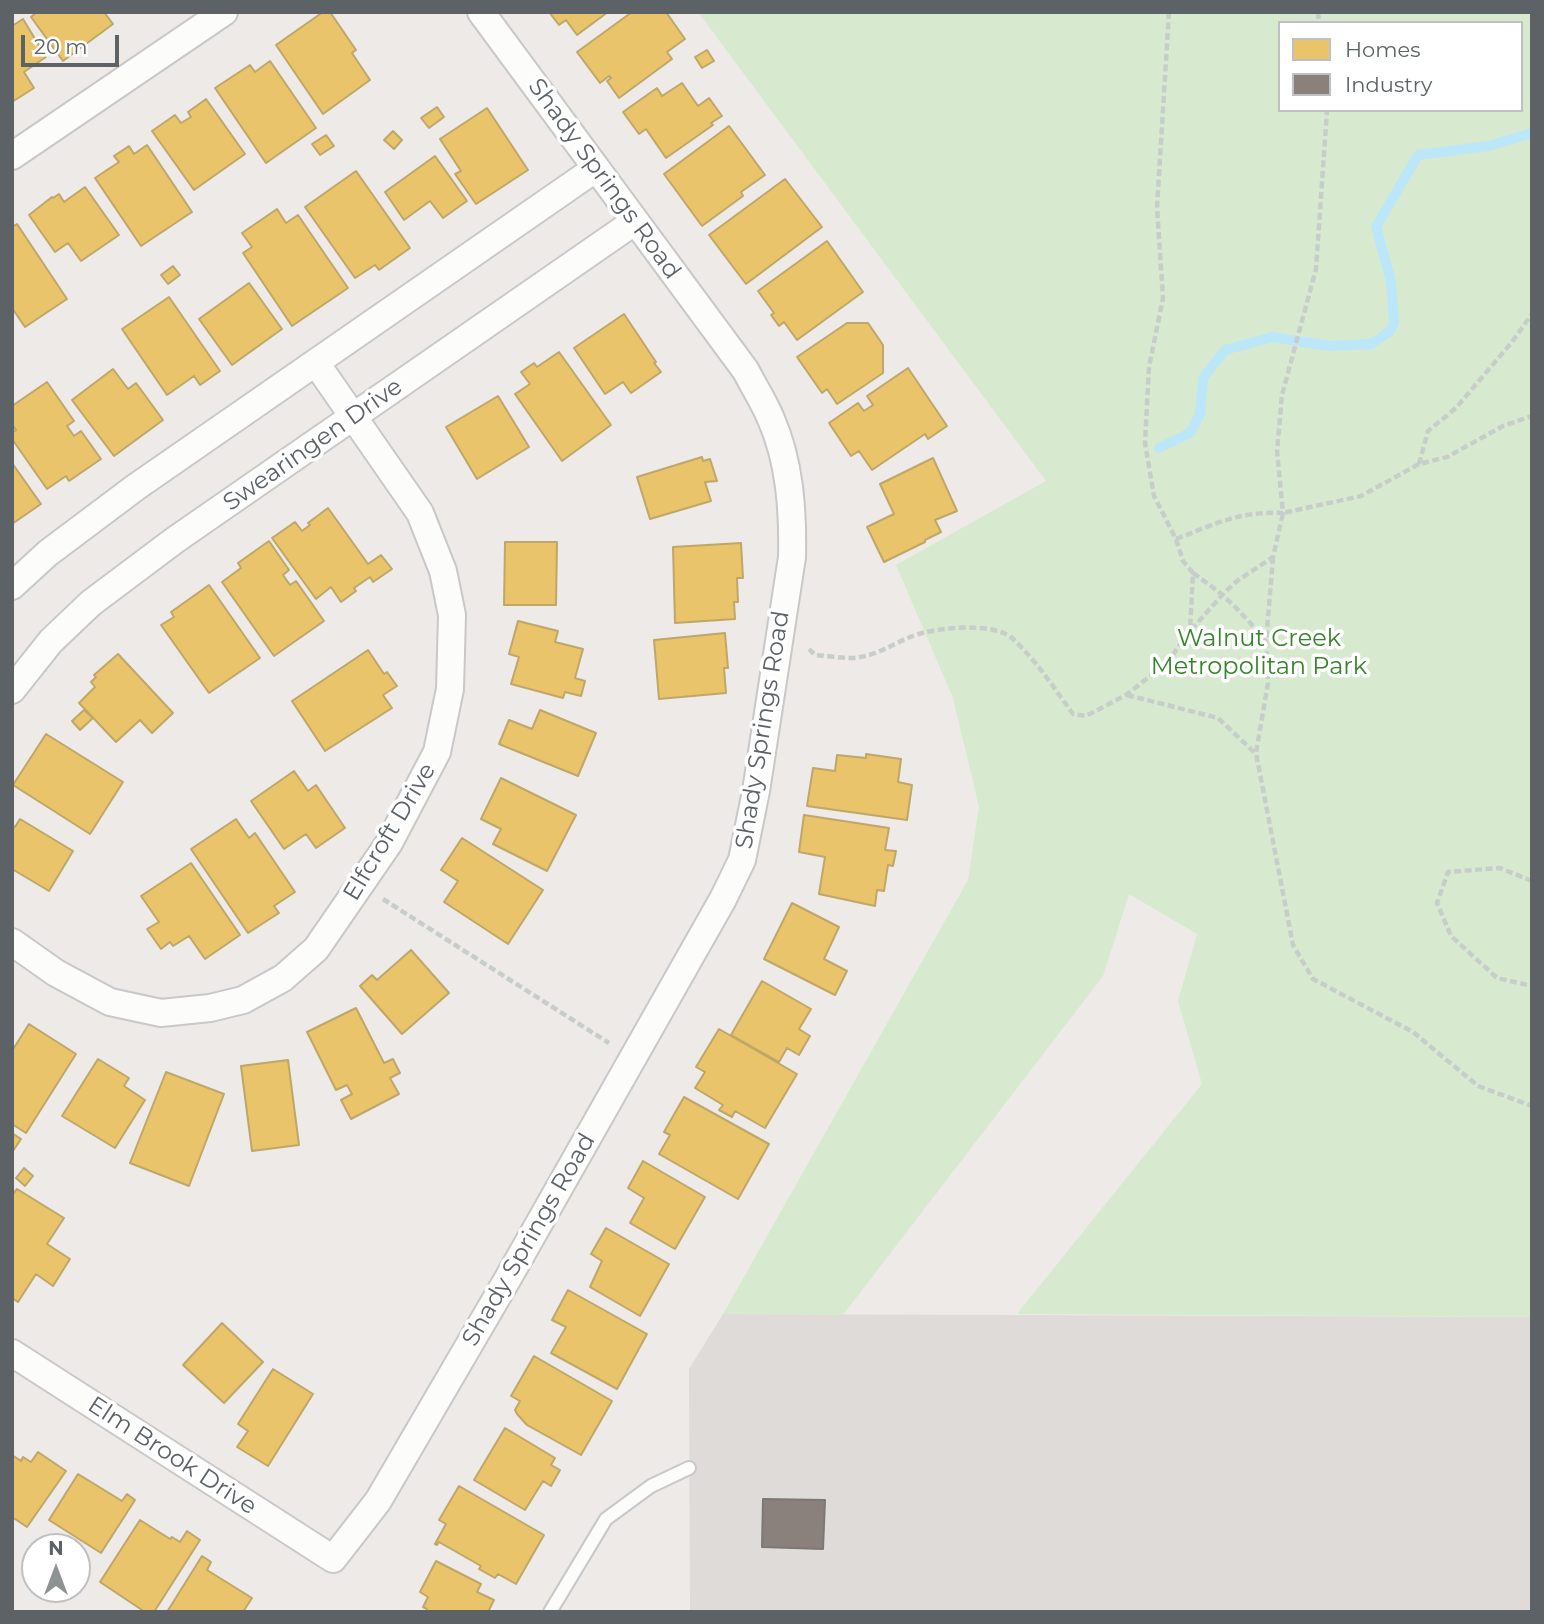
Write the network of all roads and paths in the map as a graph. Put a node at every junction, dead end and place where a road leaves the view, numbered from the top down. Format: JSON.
{"nodes":[{"id":1,"x":224,"y":12,"type":"edge"},
{"id":2,"x":481,"y":12,"type":"edge"},
{"id":3,"x":1169,"y":12,"type":"edge"},
{"id":4,"x":1326,"y":112,"type":"edge"},
{"id":5,"x":12,"y":156,"type":"edge"},
{"id":6,"x":595,"y":169,"type":"junction"},
{"id":7,"x":634,"y":222,"type":"junction"},
{"id":8,"x":1532,"y":314,"type":"edge"},
{"id":9,"x":316,"y":363,"type":"junction"},
{"id":10,"x":1532,"y":416,"type":"edge"},
{"id":11,"x":354,"y":417,"type":"junction"},
{"id":12,"x":1419,"y":464,"type":"junction"},
{"id":13,"x":1283,"y":513,"type":"junction"},
{"id":14,"x":1176,"y":539,"type":"junction"},
{"id":15,"x":1273,"y":557,"type":"junction"},
{"id":16,"x":1193,"y":573,"type":"junction"},
{"id":17,"x":12,"y":586,"type":"edge"},
{"id":18,"x":1223,"y":593,"type":"junction"},
{"id":19,"x":780,"y":622,"type":"junction"},
{"id":20,"x":1190,"y":631,"type":"junction"},
{"id":21,"x":1266,"y":643,"type":"junction"},
{"id":22,"x":12,"y":690,"type":"edge"},
{"id":23,"x":1126,"y":695,"type":"junction"},
{"id":24,"x":1256,"y":753,"type":"junction"},
{"id":25,"x":1532,"y":881,"type":"edge"},
{"id":26,"x":383,"y":899,"type":"dead end"},
{"id":27,"x":12,"y":942,"type":"edge"},
{"id":28,"x":1532,"y":986,"type":"edge"},
{"id":29,"x":613,"y":1046,"type":"dead end"},
{"id":30,"x":1532,"y":1106,"type":"edge"},
{"id":31,"x":12,"y":1353,"type":"edge"},
{"id":32,"x":689,"y":1468,"type":"dead end"},
{"id":33,"x":333,"y":1559,"type":"joint"},
{"id":34,"x":550,"y":1612,"type":"edge"}],
"edges":[{"from":1,"to":5,"type":"street"},
{"from":2,"to":6,"type":"street","name":"Shady Springs Road"},
{"from":3,"to":14,"type":"path"},
{"from":4,"to":13,"type":"path"},
{"from":6,"to":7,"type":"street","name":"Shady Springs Road"},
{"from":6,"to":9,"type":"street"},
{"from":7,"to":11,"type":"street","name":"Swearingen Drive"},
{"from":7,"to":19,"type":"street","name":"Shady Springs Road"},
{"from":8,"to":12,"type":"path"},
{"from":9,"to":11,"type":"street","name":"Elfcroft Drive"},
{"from":9,"to":17,"type":"street"},
{"from":10,"to":12,"type":"path"},
{"from":11,"to":22,"type":"street","name":"Swearingen Drive"},
{"from":11,"to":27,"type":"street","name":"Elfcroft Drive"},
{"from":12,"to":13,"type":"path"},
{"from":13,"to":14,"type":"path"},
{"from":13,"to":15,"type":"path"},
{"from":14,"to":16,"type":"path"},
{"from":15,"to":18,"type":"path"},
{"from":15,"to":21,"type":"path"},
{"from":16,"to":18,"type":"path"},
{"from":16,"to":20,"type":"path"},
{"from":18,"to":20,"type":"path"},
{"from":18,"to":21,"type":"path"},
{"from":19,"to":23,"type":"path"},
{"from":19,"to":33,"type":"street","name":"Shady Springs Road"},
{"from":20,"to":23,"type":"path"},
{"from":21,"to":24,"type":"path"},
{"from":23,"to":24,"type":"path"},
{"from":24,"to":30,"type":"path"},
{"from":25,"to":28,"type":"path"},
{"from":26,"to":29,"type":"path"},
{"from":31,"to":33,"type":"street","name":"Elm Brook Drive"},
{"from":32,"to":34,"type":"lane"}]}
